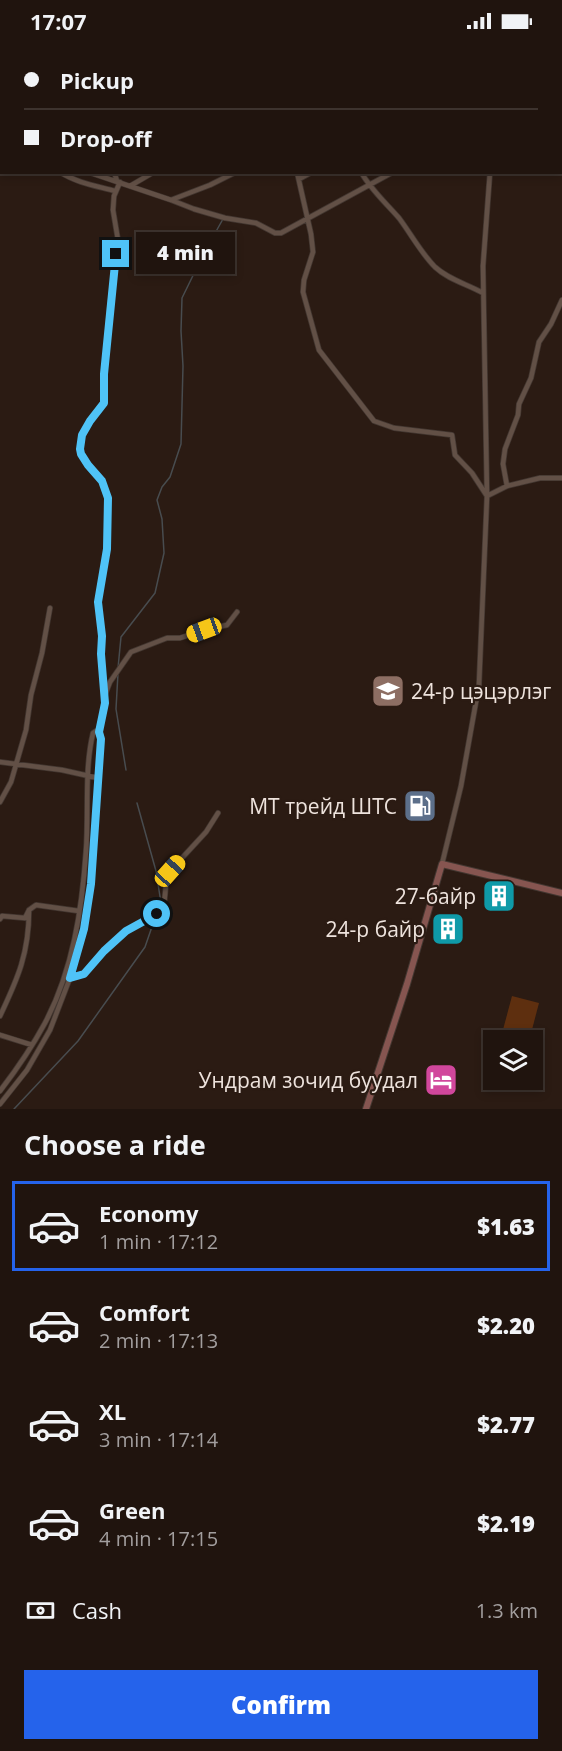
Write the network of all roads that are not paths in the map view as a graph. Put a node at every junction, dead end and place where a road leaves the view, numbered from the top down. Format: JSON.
{"nodes":[{"id":1,"x":63,"y":174,"type":"edge"},
{"id":2,"x":94,"y":174,"type":"edge"},
{"id":3,"x":115,"y":174,"type":"edge"},
{"id":4,"x":151,"y":174,"type":"edge"},
{"id":5,"x":232,"y":174,"type":"edge"},
{"id":6,"x":298,"y":174,"type":"edge"},
{"id":7,"x":308,"y":174,"type":"edge"},
{"id":8,"x":362,"y":174,"type":"edge"},
{"id":9,"x":389,"y":174,"type":"edge"},
{"id":10,"x":490,"y":174,"type":"edge"},
{"id":11,"x":299,"y":179,"type":"junction"},
{"id":12,"x":119,"y":182,"type":"junction"},
{"id":13,"x":130,"y":186,"type":"junction"},
{"id":14,"x":368,"y":186,"type":"junction"},
{"id":15,"x":115,"y":191,"type":"junction"},
{"id":16,"x":171,"y":200,"type":"junction"},
{"id":17,"x":308,"y":219,"type":"junction"},
{"id":18,"x":483,"y":292,"type":"junction"},
{"id":19,"x":562,"y":300,"type":"edge"},
{"id":20,"x":562,"y":478,"type":"edge"},
{"id":21,"x":507,"y":486,"type":"junction"},
{"id":22,"x":487,"y":496,"type":"junction"},
{"id":23,"x":50,"y":608,"type":"dead end"},
{"id":24,"x":237,"y":612,"type":"dead end"},
{"id":25,"x":104,"y":698,"type":"junction"},
{"id":26,"x":99,"y":732,"type":"junction"},
{"id":27,"x":0,"y":762,"type":"edge"},
{"id":28,"x":16,"y":764,"type":"junction"},
{"id":29,"x":87,"y":775,"type":"junction"},
{"id":30,"x":98,"y":778,"type":"junction"},
{"id":31,"x":0,"y":802,"type":"edge"},
{"id":32,"x":218,"y":813,"type":"dead end"},
{"id":33,"x":442,"y":864,"type":"junction"},
{"id":34,"x":562,"y":893,"type":"edge"},
{"id":35,"x":29,"y":910,"type":"junction"},
{"id":36,"x":79,"y":911,"type":"junction"},
{"id":37,"x":0,"y":919,"type":"edge"},
{"id":38,"x":70,"y":978,"type":"junction"},
{"id":39,"x":0,"y":1016,"type":"edge"},
{"id":40,"x":0,"y":1035,"type":"edge"},
{"id":41,"x":32,"y":1045,"type":"junction"},
{"id":42,"x":0,"y":1091,"type":"edge"},
{"id":43,"x":0,"y":1104,"type":"edge"},
{"id":44,"x":366,"y":1109,"type":"edge"}],
"edges":[{"from":1,"to":15,"type":"street"},
{"from":2,"to":12,"type":"street"},
{"from":3,"to":12,"type":"street"},
{"from":4,"to":13,"type":"street"},
{"from":5,"to":16,"type":"street"},
{"from":6,"to":11,"type":"street"},
{"from":7,"to":11,"type":"street"},
{"from":8,"to":14,"type":"street"},
{"from":9,"to":14,"type":"street"},
{"from":10,"to":18,"type":"street"},
{"from":11,"to":17,"type":"street"},
{"from":12,"to":13,"type":"street"},
{"from":12,"to":15,"type":"street"},
{"from":13,"to":16,"type":"street"},
{"from":14,"to":17,"type":"street"},
{"from":14,"to":18,"type":"street"},
{"from":15,"to":25,"type":"street"},
{"from":16,"to":17,"type":"street"},
{"from":17,"to":22,"type":"street"},
{"from":18,"to":22,"type":"street"},
{"from":19,"to":21,"type":"street"},
{"from":20,"to":21,"type":"street"},
{"from":21,"to":22,"type":"street"},
{"from":22,"to":33,"type":"street"},
{"from":23,"to":28,"type":"street"},
{"from":24,"to":25,"type":"street"},
{"from":25,"to":26,"type":"street"},
{"from":26,"to":29,"type":"street"},
{"from":26,"to":30,"type":"street"},
{"from":27,"to":28,"type":"street"},
{"from":28,"to":29,"type":"street"},
{"from":28,"to":31,"type":"street"},
{"from":29,"to":30,"type":"street"},
{"from":29,"to":36,"type":"street"},
{"from":30,"to":38,"type":"street"},
{"from":32,"to":38,"type":"street"},
{"from":33,"to":34,"type":"street"},
{"from":33,"to":44,"type":"street"},
{"from":35,"to":36,"type":"street"},
{"from":35,"to":37,"type":"street"},
{"from":35,"to":39,"type":"street"},
{"from":36,"to":41,"type":"street"},
{"from":38,"to":43,"type":"street"},
{"from":40,"to":41,"type":"street"},
{"from":41,"to":42,"type":"street"}]}
